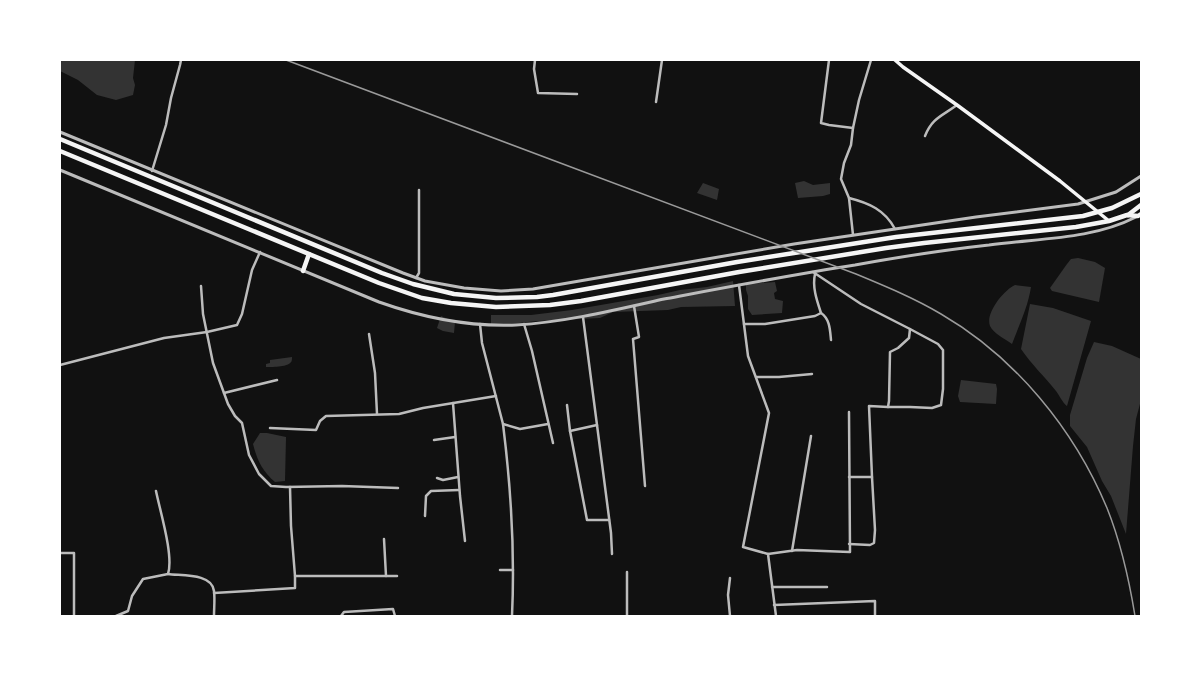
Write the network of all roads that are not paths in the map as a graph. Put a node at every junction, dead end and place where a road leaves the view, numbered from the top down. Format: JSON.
{"nodes":[{"id":1,"x":180,"y":60,"type":"edge"},
{"id":2,"x":535,"y":60,"type":"edge"},
{"id":3,"x":662,"y":60,"type":"edge"},
{"id":4,"x":829,"y":60,"type":"edge"},
{"id":5,"x":871,"y":60,"type":"edge"},
{"id":6,"x":895,"y":60,"type":"edge"},
{"id":7,"x":577,"y":94,"type":"dead end"},
{"id":8,"x":656,"y":102,"type":"dead end"},
{"id":9,"x":957,"y":105,"type":"junction"},
{"id":10,"x":853,"y":128,"type":"junction"},
{"id":11,"x":60,"y":132,"type":"edge"},
{"id":12,"x":925,"y":136,"type":"dead end"},
{"id":13,"x":60,"y":139,"type":"edge"},
{"id":14,"x":60,"y":151,"type":"edge"},
{"id":15,"x":60,"y":170,"type":"edge"},
{"id":16,"x":152,"y":171,"type":"junction"},
{"id":17,"x":1141,"y":176,"type":"edge"},
{"id":18,"x":419,"y":190,"type":"dead end"},
{"id":19,"x":1140,"y":194,"type":"edge"},
{"id":20,"x":849,"y":198,"type":"junction"},
{"id":21,"x":1085,"y":202,"type":"junction"},
{"id":22,"x":1141,"y":205,"type":"edge"},
{"id":23,"x":1098,"y":212,"type":"junction"},
{"id":24,"x":1128,"y":215,"type":"junction"},
{"id":25,"x":1139,"y":215,"type":"edge"},
{"id":26,"x":1110,"y":221,"type":"junction"},
{"id":27,"x":896,"y":229,"type":"junction"},
{"id":28,"x":853,"y":235,"type":"junction"},
{"id":29,"x":260,"y":252,"type":"junction"},
{"id":30,"x":309,"y":254,"type":"junction"},
{"id":31,"x":303,"y":271,"type":"junction"},
{"id":32,"x":814,"y":273,"type":"junction"},
{"id":33,"x":416,"y":278,"type":"junction"},
{"id":34,"x":739,"y":285,"type":"junction"},
{"id":35,"x":201,"y":286,"type":"dead end"},
{"id":36,"x":634,"y":306,"type":"junction"},
{"id":37,"x":820,"y":313,"type":"junction"},
{"id":38,"x":583,"y":317,"type":"junction"},
{"id":39,"x":480,"y":324,"type":"junction"},
{"id":40,"x":524,"y":324,"type":"junction"},
{"id":41,"x":744,"y":324,"type":"junction"},
{"id":42,"x":910,"y":329,"type":"junction"},
{"id":43,"x":207,"y":332,"type":"junction"},
{"id":44,"x":369,"y":334,"type":"dead end"},
{"id":45,"x":831,"y":340,"type":"dead end"},
{"id":46,"x":60,"y":365,"type":"edge"},
{"id":47,"x":812,"y":374,"type":"dead end"},
{"id":48,"x":756,"y":378,"type":"junction"},
{"id":49,"x":277,"y":380,"type":"dead end"},
{"id":50,"x":224,"y":393,"type":"junction"},
{"id":51,"x":496,"y":396,"type":"junction"},
{"id":52,"x":453,"y":403,"type":"junction"},
{"id":53,"x":567,"y":405,"type":"dead end"},
{"id":54,"x":888,"y":407,"type":"junction"},
{"id":55,"x":849,"y":412,"type":"dead end"},
{"id":56,"x":377,"y":414,"type":"junction"},
{"id":57,"x":503,"y":424,"type":"junction"},
{"id":58,"x":548,"y":424,"type":"junction"},
{"id":59,"x":597,"y":425,"type":"junction"},
{"id":60,"x":270,"y":428,"type":"dead end"},
{"id":61,"x":570,"y":431,"type":"junction"},
{"id":62,"x":811,"y":436,"type":"dead end"},
{"id":63,"x":455,"y":437,"type":"junction"},
{"id":64,"x":434,"y":440,"type":"dead end"},
{"id":65,"x":553,"y":443,"type":"dead end"},
{"id":66,"x":458,"y":477,"type":"junction"},
{"id":67,"x":849,"y":477,"type":"junction"},
{"id":68,"x":872,"y":477,"type":"junction"},
{"id":69,"x":437,"y":478,"type":"dead end"},
{"id":70,"x":645,"y":486,"type":"dead end"},
{"id":71,"x":290,"y":487,"type":"junction"},
{"id":72,"x":398,"y":488,"type":"dead end"},
{"id":73,"x":459,"y":490,"type":"junction"},
{"id":74,"x":156,"y":491,"type":"dead end"},
{"id":75,"x":425,"y":516,"type":"dead end"},
{"id":76,"x":609,"y":520,"type":"junction"},
{"id":77,"x":384,"y":539,"type":"dead end"},
{"id":78,"x":465,"y":541,"type":"dead end"},
{"id":79,"x":849,"y":544,"type":"junction"},
{"id":80,"x":792,"y":551,"type":"junction"},
{"id":81,"x":60,"y":553,"type":"edge"},
{"id":82,"x":612,"y":554,"type":"dead end"},
{"id":83,"x":768,"y":554,"type":"junction"},
{"id":84,"x":500,"y":570,"type":"dead end"},
{"id":85,"x":513,"y":570,"type":"junction"},
{"id":86,"x":627,"y":572,"type":"dead end"},
{"id":87,"x":168,"y":574,"type":"junction"},
{"id":88,"x":295,"y":576,"type":"junction"},
{"id":89,"x":386,"y":576,"type":"junction"},
{"id":90,"x":397,"y":576,"type":"dead end"},
{"id":91,"x":730,"y":578,"type":"dead end"},
{"id":92,"x":772,"y":587,"type":"junction"},
{"id":93,"x":827,"y":587,"type":"dead end"},
{"id":94,"x":214,"y":593,"type":"junction"},
{"id":95,"x":774,"y":605,"type":"junction"},
{"id":96,"x":74,"y":616,"type":"edge"},
{"id":97,"x":116,"y":616,"type":"edge"},
{"id":98,"x":214,"y":616,"type":"edge"},
{"id":99,"x":341,"y":616,"type":"edge"},
{"id":100,"x":395,"y":616,"type":"edge"},
{"id":101,"x":512,"y":616,"type":"edge"},
{"id":102,"x":627,"y":616,"type":"edge"},
{"id":103,"x":730,"y":616,"type":"edge"},
{"id":104,"x":776,"y":616,"type":"edge"},
{"id":105,"x":875,"y":616,"type":"edge"}],
"edges":[{"from":1,"to":16,"type":"street"},
{"from":2,"to":7,"type":"street"},
{"from":3,"to":8,"type":"street"},
{"from":4,"to":10,"type":"street"},
{"from":5,"to":10,"type":"street"},
{"from":6,"to":9,"type":"main road"},
{"from":9,"to":12,"type":"street"},
{"from":9,"to":21,"type":"main road"},
{"from":10,"to":20,"type":"street"},
{"from":11,"to":16,"type":"street"},
{"from":13,"to":23,"type":"highway"},
{"from":14,"to":30,"type":"highway"},
{"from":15,"to":29,"type":"street"},
{"from":16,"to":33,"type":"street"},
{"from":17,"to":21,"type":"street"},
{"from":18,"to":33,"type":"street"},
{"from":19,"to":23,"type":"highway"},
{"from":20,"to":27,"type":"street"},
{"from":20,"to":28,"type":"street"},
{"from":21,"to":23,"type":"main road"},
{"from":21,"to":27,"type":"street"},
{"from":22,"to":24,"type":"highway"},
{"from":23,"to":26,"type":"main road"},
{"from":24,"to":25,"type":"highway"},
{"from":24,"to":26,"type":"highway"},
{"from":25,"to":32,"type":"street"},
{"from":26,"to":30,"type":"highway"},
{"from":27,"to":28,"type":"street"},
{"from":28,"to":33,"type":"street"},
{"from":29,"to":31,"type":"street"},
{"from":29,"to":43,"type":"street"},
{"from":30,"to":31,"type":"highway"},
{"from":31,"to":39,"type":"street"},
{"from":32,"to":34,"type":"street"},
{"from":32,"to":37,"type":"street"},
{"from":32,"to":42,"type":"street"},
{"from":34,"to":36,"type":"street"},
{"from":34,"to":41,"type":"street"},
{"from":35,"to":43,"type":"street"},
{"from":36,"to":38,"type":"street"},
{"from":36,"to":70,"type":"street"},
{"from":37,"to":41,"type":"street"},
{"from":37,"to":45,"type":"street"},
{"from":38,"to":40,"type":"street"},
{"from":38,"to":59,"type":"street"},
{"from":39,"to":40,"type":"street"},
{"from":39,"to":51,"type":"street"},
{"from":40,"to":58,"type":"street"},
{"from":41,"to":48,"type":"street"},
{"from":42,"to":54,"type":"street"},
{"from":42,"to":54,"type":"street"},
{"from":43,"to":46,"type":"street"},
{"from":43,"to":50,"type":"street"},
{"from":44,"to":56,"type":"street"},
{"from":47,"to":48,"type":"street"},
{"from":48,"to":83,"type":"street"},
{"from":49,"to":50,"type":"street"},
{"from":50,"to":71,"type":"street"},
{"from":51,"to":52,"type":"street"},
{"from":51,"to":57,"type":"street"},
{"from":52,"to":56,"type":"street"},
{"from":52,"to":63,"type":"street"},
{"from":53,"to":61,"type":"street"},
{"from":54,"to":68,"type":"street"},
{"from":55,"to":67,"type":"street"},
{"from":56,"to":60,"type":"street"},
{"from":57,"to":58,"type":"street"},
{"from":57,"to":85,"type":"street"},
{"from":58,"to":65,"type":"street"},
{"from":59,"to":61,"type":"street"},
{"from":59,"to":76,"type":"street"},
{"from":61,"to":76,"type":"street"},
{"from":62,"to":80,"type":"street"},
{"from":63,"to":64,"type":"street"},
{"from":63,"to":66,"type":"street"},
{"from":66,"to":69,"type":"street"},
{"from":66,"to":73,"type":"street"},
{"from":67,"to":68,"type":"street"},
{"from":67,"to":79,"type":"street"},
{"from":68,"to":79,"type":"street"},
{"from":71,"to":72,"type":"street"},
{"from":71,"to":88,"type":"street"},
{"from":73,"to":75,"type":"street"},
{"from":73,"to":78,"type":"street"},
{"from":74,"to":87,"type":"street"},
{"from":76,"to":82,"type":"street"},
{"from":77,"to":89,"type":"street"},
{"from":79,"to":80,"type":"street"},
{"from":80,"to":83,"type":"street"},
{"from":81,"to":96,"type":"street"},
{"from":83,"to":92,"type":"street"},
{"from":84,"to":85,"type":"street"},
{"from":85,"to":101,"type":"street"},
{"from":86,"to":102,"type":"street"},
{"from":87,"to":94,"type":"street"},
{"from":87,"to":97,"type":"street"},
{"from":88,"to":89,"type":"street"},
{"from":88,"to":94,"type":"street"},
{"from":89,"to":90,"type":"street"},
{"from":91,"to":103,"type":"street"},
{"from":92,"to":93,"type":"street"},
{"from":92,"to":95,"type":"street"},
{"from":94,"to":98,"type":"street"},
{"from":95,"to":104,"type":"street"},
{"from":95,"to":105,"type":"street"},
{"from":99,"to":100,"type":"street"}]}
